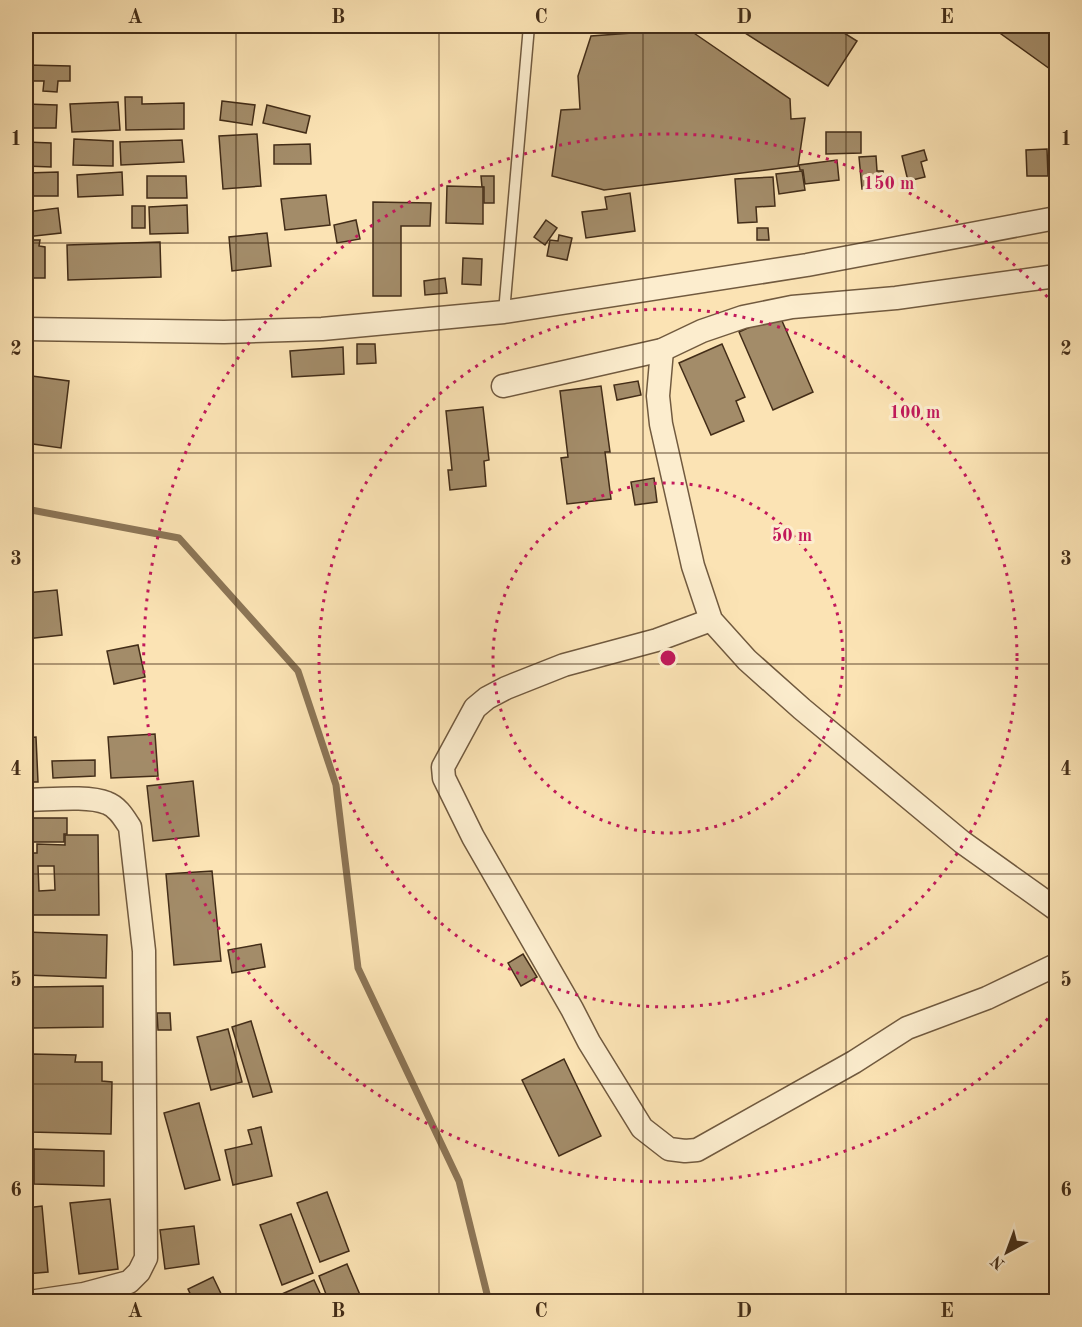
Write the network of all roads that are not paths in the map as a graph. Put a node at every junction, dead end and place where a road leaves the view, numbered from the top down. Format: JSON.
{"nodes":[{"id":1,"x":529,"y":26,"type":"edge"},
{"id":2,"x":1056,"y":218,"type":"edge"},
{"id":3,"x":1056,"y":276,"type":"edge"},
{"id":4,"x":504,"y":312,"type":"junction"},
{"id":5,"x":26,"y":329,"type":"edge"},
{"id":6,"x":662,"y":350,"type":"junction"},
{"id":7,"x":502,"y":386,"type":"dead end"},
{"id":8,"x":711,"y":620,"type":"junction"},
{"id":9,"x":26,"y":800,"type":"edge"},
{"id":10,"x":1056,"y":909,"type":"edge"},
{"id":11,"x":1056,"y":965,"type":"edge"},
{"id":12,"x":29,"y":1302,"type":"edge"}],
"edges":[{"from":1,"to":4,"type":"lane"},
{"from":2,"to":4,"type":"street"},
{"from":3,"to":6,"type":"street"},
{"from":4,"to":5,"type":"street"},
{"from":6,"to":7,"type":"street"},
{"from":6,"to":8,"type":"street"},
{"from":8,"to":10,"type":"street"},
{"from":8,"to":11,"type":"street"},
{"from":9,"to":12,"type":"street"}]}
